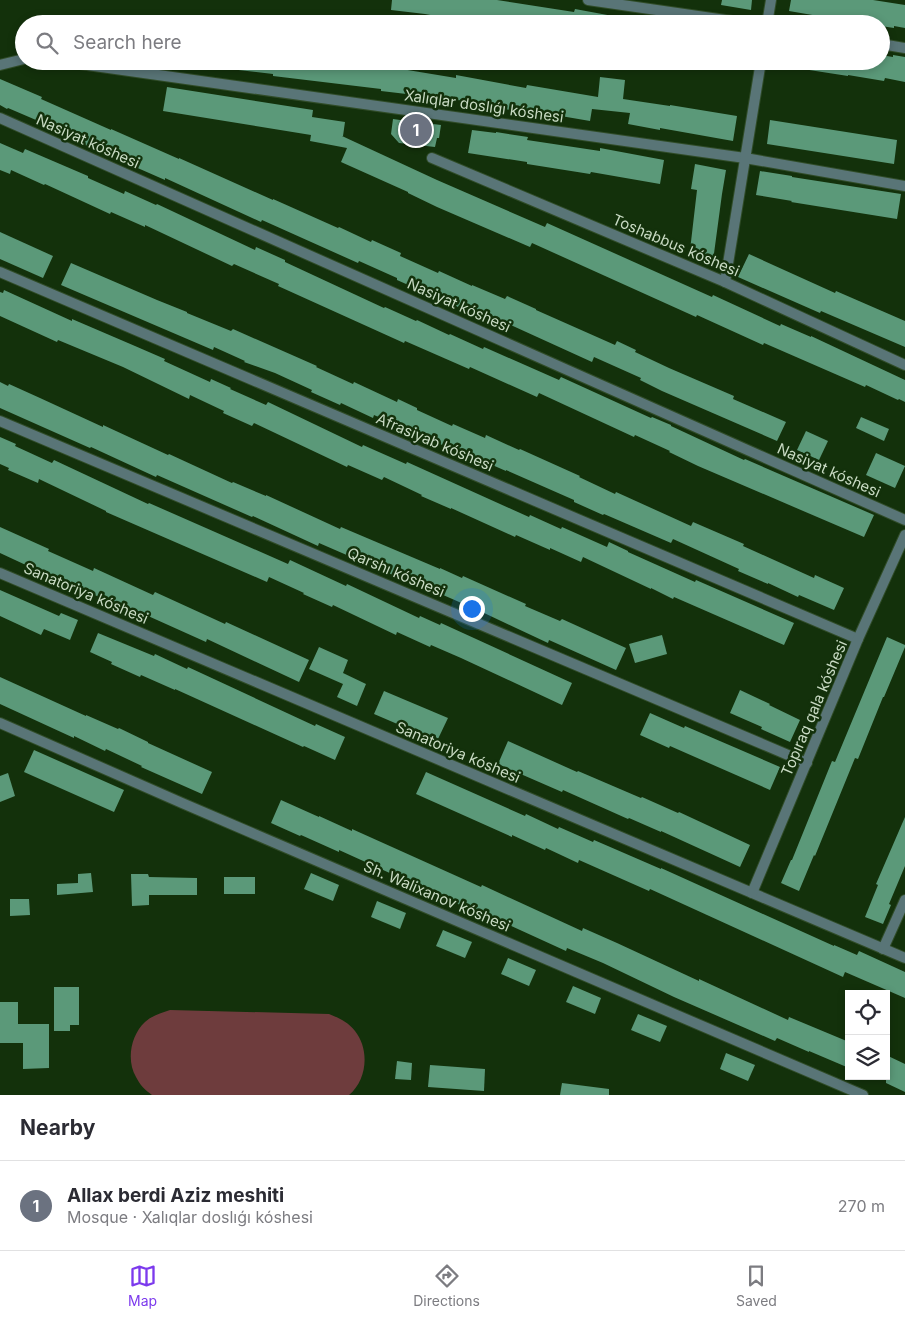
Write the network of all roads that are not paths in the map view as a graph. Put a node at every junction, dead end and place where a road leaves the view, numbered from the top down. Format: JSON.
{"nodes":[{"id":1,"x":588,"y":0,"type":"edge"},
{"id":2,"x":770,"y":0,"type":"edge"},
{"id":3,"x":691,"y":15,"type":"edge"},
{"id":4,"x":768,"y":15,"type":"edge"},
{"id":5,"x":890,"y":46,"type":"edge"},
{"id":6,"x":905,"y":48,"type":"edge"},
{"id":7,"x":15,"y":61,"type":"edge"},
{"id":8,"x":0,"y":65,"type":"edge"},
{"id":9,"x":123,"y":70,"type":"edge"},
{"id":10,"x":760,"y":70,"type":"edge"},
{"id":11,"x":0,"y":118,"type":"edge"},
{"id":12,"x":432,"y":158,"type":"dead end"},
{"id":13,"x":745,"y":158,"type":"junction"},
{"id":14,"x":905,"y":186,"type":"edge"},
{"id":15,"x":0,"y":272,"type":"edge"},
{"id":16,"x":725,"y":282,"type":"junction"},
{"id":17,"x":905,"y":365,"type":"edge"},
{"id":18,"x":0,"y":421,"type":"edge"},
{"id":19,"x":905,"y":520,"type":"edge"},
{"id":20,"x":905,"y":535,"type":"edge"},
{"id":21,"x":0,"y":573,"type":"edge"},
{"id":22,"x":858,"y":640,"type":"junction"},
{"id":23,"x":0,"y":723,"type":"edge"},
{"id":24,"x":807,"y":763,"type":"junction"},
{"id":25,"x":752,"y":893,"type":"junction"},
{"id":26,"x":905,"y":900,"type":"edge"},
{"id":27,"x":883,"y":949,"type":"junction"},
{"id":28,"x":905,"y":958,"type":"edge"},
{"id":29,"x":864,"y":1095,"type":"edge"}],
"edges":[{"from":1,"to":3,"type":"street"},
{"from":2,"to":4,"type":"street"},
{"from":5,"to":6,"type":"street"},
{"from":7,"to":8,"type":"street"},
{"from":9,"to":13,"type":"street","name":"Xalıqlar doslıǵı kóshesi"},
{"from":10,"to":13,"type":"street"},
{"from":11,"to":19,"type":"street","name":"Nasiyat kóshesi"},
{"from":12,"to":16,"type":"street","name":"Toshabbus kóshesi"},
{"from":13,"to":14,"type":"street","name":"Xalıqlar doslıǵı kóshesi"},
{"from":13,"to":16,"type":"street"},
{"from":15,"to":22,"type":"street","name":"Afrasiyab kóshesi"},
{"from":16,"to":17,"type":"street","name":"Toshabbus kóshesi"},
{"from":18,"to":24,"type":"street","name":"Qarshı kóshesi"},
{"from":20,"to":22,"type":"street","name":"Topıraq qala kóshesi"},
{"from":21,"to":25,"type":"street","name":"Sanatoriya kóshesi"},
{"from":22,"to":24,"type":"street","name":"Topıraq qala kóshesi"},
{"from":23,"to":29,"type":"street","name":"Sh. Walixanov kóshesi"},
{"from":24,"to":25,"type":"street","name":"Topıraq qala kóshesi"},
{"from":25,"to":27,"type":"street","name":"Sanatoriya kóshesi"},
{"from":26,"to":27,"type":"street"},
{"from":27,"to":28,"type":"street","name":"Sanatoriya kóshesi"}]}
